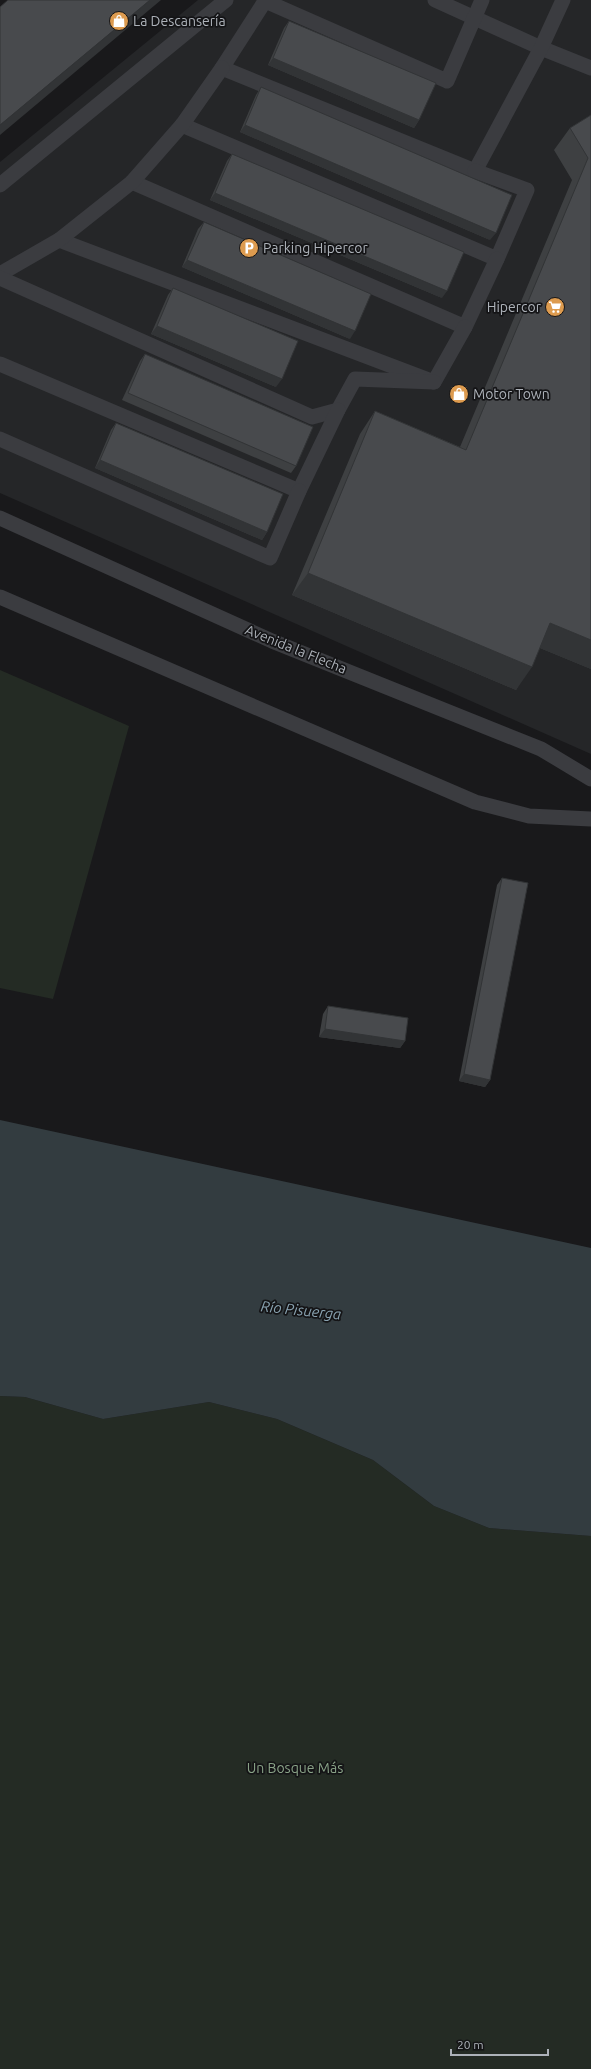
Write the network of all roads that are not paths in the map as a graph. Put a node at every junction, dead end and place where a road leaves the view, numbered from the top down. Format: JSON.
{"nodes":[{"id":1,"x":226,"y":0,"type":"edge"},
{"id":2,"x":435,"y":0,"type":"edge"},
{"id":3,"x":482,"y":0,"type":"edge"},
{"id":4,"x":563,"y":0,"type":"edge"},
{"id":5,"x":263,"y":1,"type":"edge"},
{"id":6,"x":474,"y":18,"type":"junction"},
{"id":7,"x":541,"y":48,"type":"junction"},
{"id":8,"x":222,"y":68,"type":"junction"},
{"id":9,"x":591,"y":68,"type":"edge"},
{"id":10,"x":182,"y":125,"type":"junction"},
{"id":11,"x":475,"y":171,"type":"junction"},
{"id":12,"x":132,"y":182,"type":"junction"},
{"id":13,"x":0,"y":185,"type":"edge"},
{"id":14,"x":59,"y":240,"type":"junction"},
{"id":15,"x":497,"y":259,"type":"junction"},
{"id":16,"x":0,"y":274,"type":"edge"},
{"id":17,"x":0,"y":278,"type":"edge"},
{"id":18,"x":465,"y":327,"type":"junction"},
{"id":19,"x":0,"y":364,"type":"edge"},
{"id":20,"x":434,"y":382,"type":"junction"},
{"id":21,"x":338,"y":410,"type":"junction"},
{"id":22,"x":0,"y":439,"type":"edge"},
{"id":23,"x":300,"y":491,"type":"junction"},
{"id":24,"x":0,"y":518,"type":"edge"},
{"id":25,"x":0,"y":597,"type":"edge"},
{"id":26,"x":591,"y":780,"type":"edge"},
{"id":27,"x":591,"y":819,"type":"edge"}],
"edges":[{"from":1,"to":13,"type":"lane"},
{"from":2,"to":6,"type":"lane"},
{"from":3,"to":6,"type":"lane"},
{"from":4,"to":7,"type":"lane"},
{"from":5,"to":6,"type":"lane"},
{"from":5,"to":8,"type":"lane"},
{"from":6,"to":7,"type":"lane"},
{"from":7,"to":9,"type":"lane"},
{"from":7,"to":11,"type":"lane"},
{"from":8,"to":10,"type":"lane"},
{"from":8,"to":11,"type":"lane"},
{"from":10,"to":12,"type":"lane"},
{"from":10,"to":15,"type":"lane"},
{"from":11,"to":15,"type":"lane"},
{"from":12,"to":14,"type":"lane"},
{"from":12,"to":18,"type":"lane"},
{"from":14,"to":16,"type":"lane"},
{"from":14,"to":20,"type":"lane"},
{"from":15,"to":18,"type":"lane"},
{"from":17,"to":21,"type":"lane"},
{"from":18,"to":20,"type":"lane"},
{"from":19,"to":23,"type":"lane"},
{"from":20,"to":21,"type":"lane"},
{"from":21,"to":23,"type":"lane"},
{"from":22,"to":23,"type":"lane"},
{"from":24,"to":26,"type":"lane","name":"Avenida la Flecha"},
{"from":25,"to":27,"type":"lane"}]}
